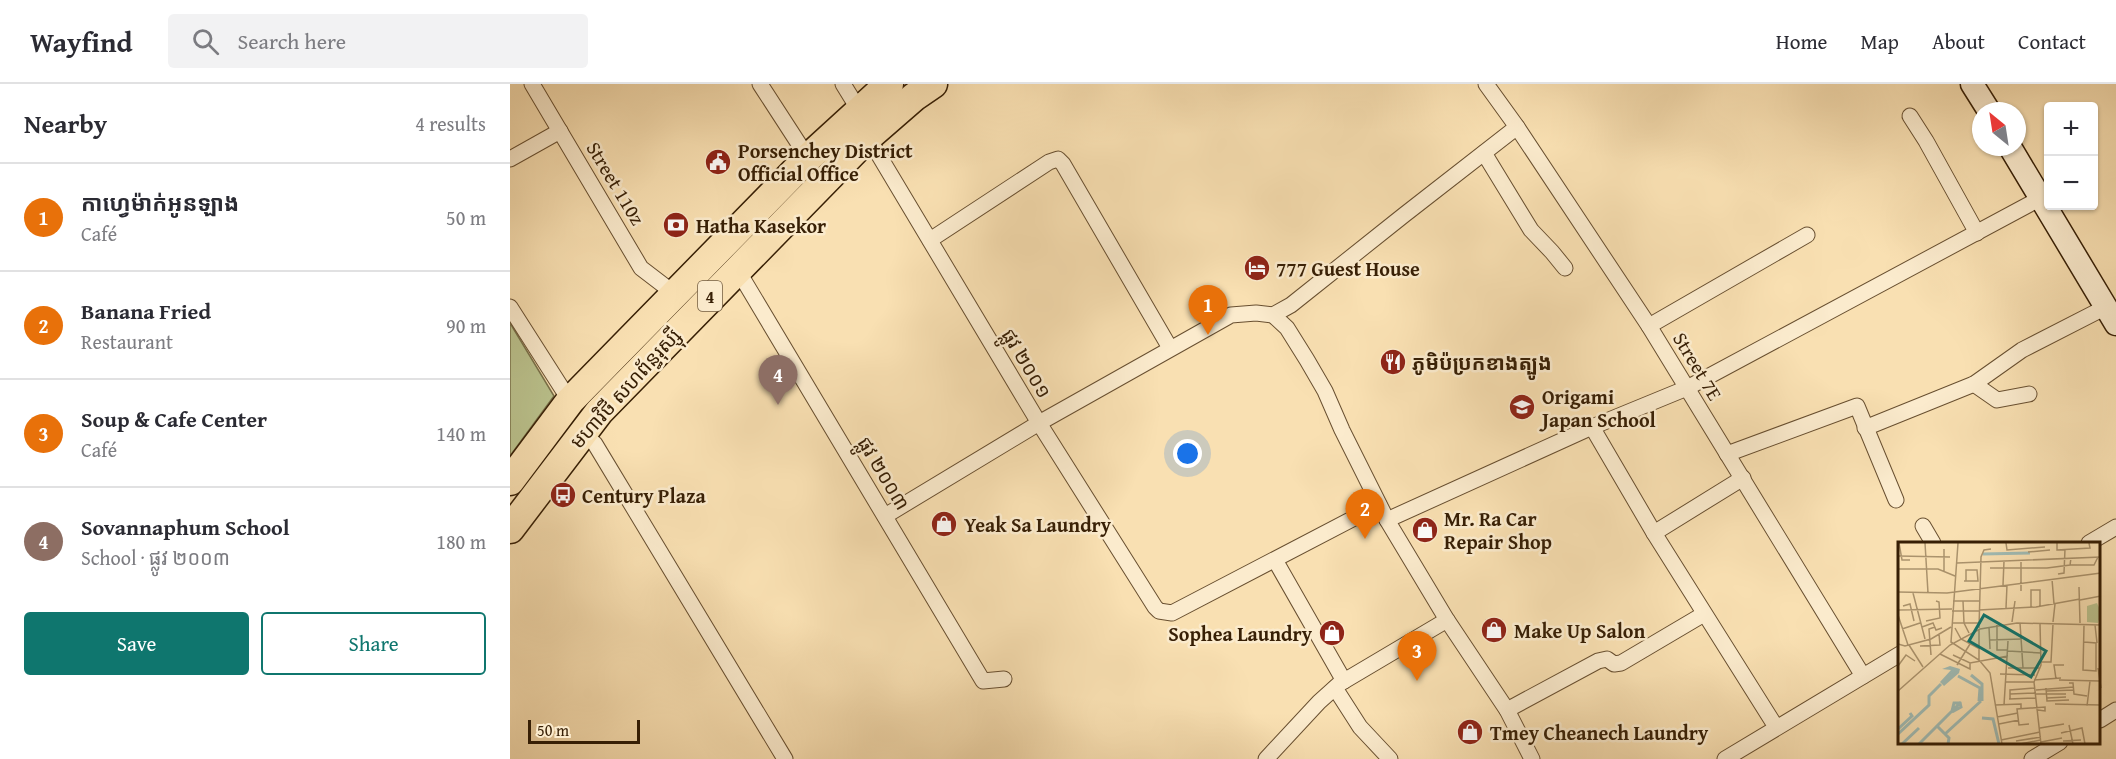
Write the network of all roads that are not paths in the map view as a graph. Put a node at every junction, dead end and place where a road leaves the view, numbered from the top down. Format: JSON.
{"nodes":[{"id":1,"x":532,"y":84,"type":"edge"},
{"id":2,"x":760,"y":84,"type":"edge"},
{"id":3,"x":843,"y":84,"type":"edge"},
{"id":4,"x":889,"y":84,"type":"edge"},
{"id":5,"x":933,"y":84,"type":"edge"},
{"id":6,"x":1486,"y":84,"type":"edge"},
{"id":7,"x":1972,"y":84,"type":"edge"},
{"id":8,"x":1983,"y":102,"type":"edge"},
{"id":9,"x":859,"y":110,"type":"junction"},
{"id":10,"x":1910,"y":116,"type":"dead end"},
{"id":11,"x":1517,"y":127,"type":"junction"},
{"id":12,"x":560,"y":131,"type":"junction"},
{"id":13,"x":868,"y":137,"type":"junction"},
{"id":14,"x":1484,"y":153,"type":"junction"},
{"id":15,"x":2015,"y":156,"type":"edge"},
{"id":16,"x":808,"y":158,"type":"junction"},
{"id":17,"x":510,"y":159,"type":"edge"},
{"id":18,"x":2041,"y":198,"type":"junction"},
{"id":19,"x":1977,"y":233,"type":"junction"},
{"id":20,"x":1807,"y":235,"type":"dead end"},
{"id":21,"x":930,"y":240,"type":"junction"},
{"id":22,"x":1564,"y":268,"type":"dead end"},
{"id":23,"x":738,"y":269,"type":"junction"},
{"id":24,"x":675,"y":294,"type":"junction"},
{"id":25,"x":510,"y":307,"type":"edge"},
{"id":26,"x":1273,"y":315,"type":"junction"},
{"id":27,"x":2111,"y":315,"type":"edge"},
{"id":28,"x":1648,"y":326,"type":"junction"},
{"id":29,"x":1170,"y":348,"type":"junction"},
{"id":30,"x":1974,"y":384,"type":"junction"},
{"id":31,"x":1686,"y":388,"type":"junction"},
{"id":32,"x":2029,"y":394,"type":"dead end"},
{"id":33,"x":570,"y":401,"type":"junction"},
{"id":34,"x":1039,"y":423,"type":"junction"},
{"id":35,"x":1592,"y":427,"type":"junction"},
{"id":36,"x":1865,"y":428,"type":"junction"},
{"id":37,"x":582,"y":432,"type":"junction"},
{"id":38,"x":1727,"y":454,"type":"junction"},
{"id":39,"x":1743,"y":478,"type":"junction"},
{"id":40,"x":510,"y":481,"type":"edge"},
{"id":41,"x":1896,"y":500,"type":"dead end"},
{"id":42,"x":1379,"y":504,"type":"junction"},
{"id":43,"x":885,"y":516,"type":"junction"},
{"id":44,"x":1387,"y":520,"type":"junction"},
{"id":45,"x":1923,"y":526,"type":"dead end"},
{"id":46,"x":2116,"y":527,"type":"edge"},
{"id":47,"x":510,"y":528,"type":"edge"},
{"id":48,"x":1654,"y":533,"type":"junction"},
{"id":49,"x":1932,"y":542,"type":"edge"},
{"id":50,"x":2091,"y":542,"type":"edge"},
{"id":51,"x":1275,"y":560,"type":"junction"},
{"id":52,"x":1704,"y":614,"type":"junction"},
{"id":53,"x":1447,"y":620,"type":"junction"},
{"id":54,"x":1898,"y":655,"type":"edge"},
{"id":55,"x":1863,"y":676,"type":"junction"},
{"id":56,"x":1004,"y":679,"type":"dead end"},
{"id":57,"x":1339,"y":685,"type":"junction"},
{"id":58,"x":1507,"y":710,"type":"junction"},
{"id":59,"x":2116,"y":710,"type":"edge"},
{"id":60,"x":2101,"y":719,"type":"edge"},
{"id":61,"x":1776,"y":727,"type":"junction"},
{"id":62,"x":2057,"y":744,"type":"edge"},
{"id":63,"x":785,"y":759,"type":"edge"},
{"id":64,"x":1266,"y":759,"type":"edge"},
{"id":65,"x":1390,"y":759,"type":"edge"},
{"id":66,"x":1532,"y":759,"type":"edge"},
{"id":67,"x":1725,"y":759,"type":"edge"},
{"id":68,"x":2032,"y":759,"type":"edge"}],
"edges":[{"from":1,"to":12,"type":"street","name":"Street 110z"},
{"from":2,"to":16,"type":"street"},
{"from":3,"to":9,"type":"street"},
{"from":4,"to":9,"type":"highway","name":"មហាវិថី សហព័ន្ធរុស្ស៊ី","number":"4"},
{"from":5,"to":13,"type":"highway","name":"មហាវិថី សហព័ន្ធរុស្ស៊ី","number":"4"},
{"from":6,"to":11,"type":"street","name":"Street 7E"},
{"from":7,"to":8,"type":"street"},
{"from":9,"to":16,"type":"highway","name":"មហាវិថី សហព័ន្ធរុស្ស៊ី","number":"4"},
{"from":10,"to":19,"type":"street"},
{"from":11,"to":14,"type":"street"},
{"from":11,"to":28,"type":"street","name":"Street 7E"},
{"from":12,"to":17,"type":"street"},
{"from":12,"to":24,"type":"street","name":"Street 110z"},
{"from":13,"to":21,"type":"street","name":"ផ្លូវ ២០០១"},
{"from":13,"to":23,"type":"highway","name":"មហាវិថី សហព័ន្ធរុស្ស៊ី","number":"4"},
{"from":14,"to":22,"type":"street"},
{"from":14,"to":26,"type":"street"},
{"from":15,"to":18,"type":"street"},
{"from":16,"to":24,"type":"highway","name":"មហាវិថី សហព័ន្ធរុស្ស៊ី","number":"4"},
{"from":18,"to":19,"type":"street"},
{"from":18,"to":27,"type":"street"},
{"from":19,"to":31,"type":"street"},
{"from":20,"to":28,"type":"street"},
{"from":21,"to":29,"type":"street"},
{"from":21,"to":34,"type":"street","name":"ផ្លូវ ២០០១"},
{"from":23,"to":37,"type":"highway","name":"មហាវិថី សហព័ន្ធរុស្ស៊ី","number":"4"},
{"from":23,"to":43,"type":"street","name":"ផ្លូវ ២០០៣"},
{"from":24,"to":33,"type":"highway","name":"មហាវិថី សហព័ន្ធរុស្ស៊ី","number":"4"},
{"from":25,"to":33,"type":"street"},
{"from":26,"to":29,"type":"street"},
{"from":26,"to":42,"type":"street"},
{"from":27,"to":30,"type":"street"},
{"from":28,"to":31,"type":"street","name":"Street 7E"},
{"from":29,"to":34,"type":"street"},
{"from":30,"to":32,"type":"street"},
{"from":30,"to":36,"type":"street"},
{"from":31,"to":35,"type":"street"},
{"from":31,"to":38,"type":"street","name":"Street 7E"},
{"from":33,"to":40,"type":"highway","name":"មហាវិថី សហព័ន្ធរុស្ស៊ី","number":"4"},
{"from":34,"to":43,"type":"street"},
{"from":34,"to":51,"type":"street","name":"ផ្លូវ ២០០១"},
{"from":35,"to":44,"type":"street"},
{"from":35,"to":48,"type":"street"},
{"from":36,"to":38,"type":"street"},
{"from":36,"to":41,"type":"street"},
{"from":37,"to":47,"type":"highway","name":"មហាវិថី សហព័ន្ធរុស្ស៊ី","number":"4"},
{"from":37,"to":63,"type":"street"},
{"from":38,"to":39,"type":"street","name":"Street 7E"},
{"from":39,"to":48,"type":"street"},
{"from":39,"to":55,"type":"street","name":"Street 7E"},
{"from":42,"to":44,"type":"street"},
{"from":42,"to":51,"type":"street"},
{"from":43,"to":56,"type":"street","name":"ផ្លូវ ២០០៣"},
{"from":44,"to":53,"type":"street"},
{"from":45,"to":49,"type":"street"},
{"from":46,"to":50,"type":"street"},
{"from":48,"to":52,"type":"street"},
{"from":51,"to":57,"type":"street"},
{"from":52,"to":58,"type":"street"},
{"from":52,"to":61,"type":"street"},
{"from":53,"to":57,"type":"street"},
{"from":53,"to":58,"type":"street"},
{"from":54,"to":55,"type":"street"},
{"from":55,"to":61,"type":"street"},
{"from":57,"to":64,"type":"street"},
{"from":57,"to":65,"type":"street"},
{"from":58,"to":66,"type":"street"},
{"from":59,"to":60,"type":"street"},
{"from":61,"to":67,"type":"street"},
{"from":62,"to":68,"type":"street"}]}
